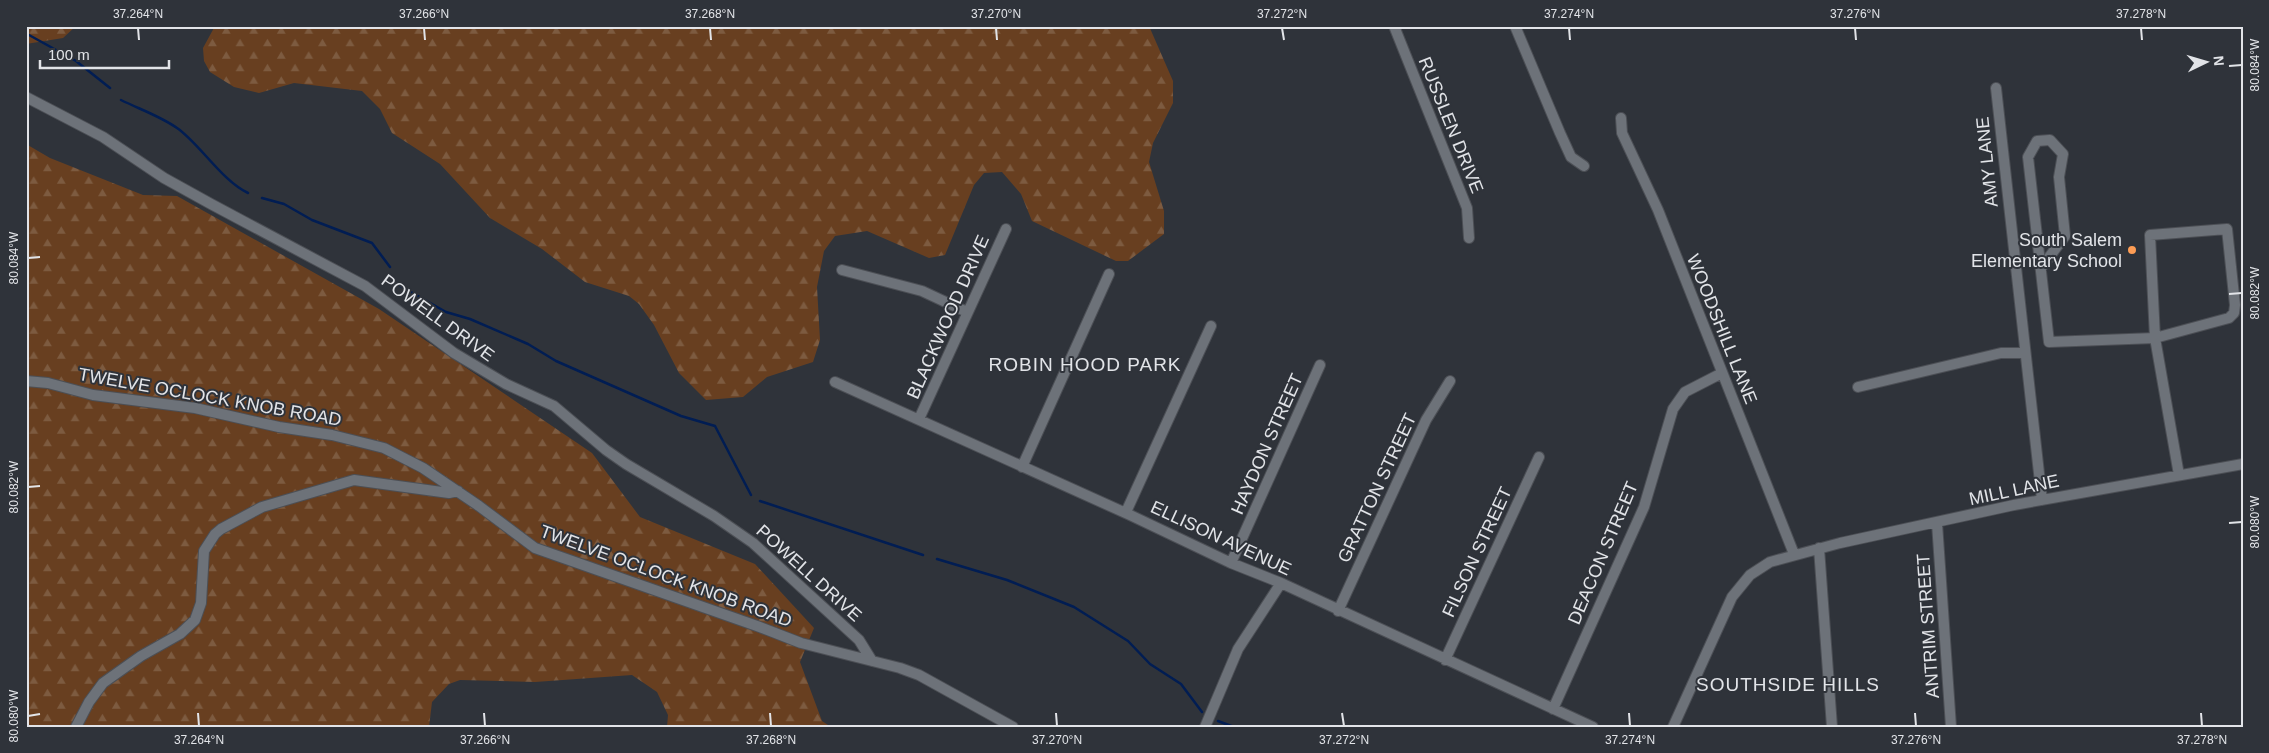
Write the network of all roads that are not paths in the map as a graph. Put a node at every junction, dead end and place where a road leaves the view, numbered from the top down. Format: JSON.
{"nodes":[{"id":1,"x":1394,"y":26,"type":"edge"},
{"id":2,"x":1514,"y":26,"type":"edge"},
{"id":3,"x":1996,"y":88,"type":"dead end"},
{"id":4,"x":26,"y":97,"type":"edge"},
{"id":5,"x":1621,"y":118,"type":"dead end"},
{"id":6,"x":1584,"y":166,"type":"dead end"},
{"id":7,"x":1006,"y":229,"type":"dead end"},
{"id":8,"x":1469,"y":238,"type":"dead end"},
{"id":9,"x":2041,"y":268,"type":"junction"},
{"id":10,"x":842,"y":270,"type":"dead end"},
{"id":11,"x":1109,"y":274,"type":"dead end"},
{"id":12,"x":967,"y":312,"type":"junction"},
{"id":13,"x":1211,"y":326,"type":"dead end"},
{"id":14,"x":2156,"y":338,"type":"junction"},
{"id":15,"x":2024,"y":353,"type":"junction"},
{"id":16,"x":1320,"y":365,"type":"dead end"},
{"id":17,"x":1722,"y":373,"type":"junction"},
{"id":18,"x":26,"y":381,"type":"edge"},
{"id":19,"x":1450,"y":381,"type":"dead end"},
{"id":20,"x":835,"y":382,"type":"dead end"},
{"id":21,"x":1858,"y":387,"type":"dead end"},
{"id":22,"x":919,"y":419,"type":"junction"},
{"id":23,"x":1539,"y":456,"type":"dead end"},
{"id":24,"x":2243,"y":464,"type":"edge"},
{"id":25,"x":1022,"y":467,"type":"junction"},
{"id":26,"x":2179,"y":475,"type":"junction"},
{"id":27,"x":458,"y":491,"type":"junction"},
{"id":28,"x":2042,"y":500,"type":"junction"},
{"id":29,"x":1126,"y":512,"type":"junction"},
{"id":30,"x":1938,"y":523,"type":"junction"},
{"id":31,"x":1819,"y":548,"type":"junction"},
{"id":32,"x":1794,"y":554,"type":"junction"},
{"id":33,"x":1231,"y":563,"type":"junction"},
{"id":34,"x":1282,"y":583,"type":"junction"},
{"id":35,"x":1338,"y":611,"type":"junction"},
{"id":36,"x":872,"y":660,"type":"junction"},
{"id":37,"x":1445,"y":660,"type":"junction"},
{"id":38,"x":1553,"y":709,"type":"junction"},
{"id":39,"x":76,"y":727,"type":"edge"},
{"id":40,"x":1013,"y":727,"type":"edge"},
{"id":41,"x":1205,"y":727,"type":"edge"},
{"id":42,"x":1592,"y":727,"type":"edge"},
{"id":43,"x":1673,"y":727,"type":"edge"},
{"id":44,"x":1832,"y":727,"type":"edge"},
{"id":45,"x":1951,"y":727,"type":"edge"}],
"edges":[{"from":1,"to":8,"type":"street","name":"RUSSLEN DRIVE"},
{"from":2,"to":6,"type":"street"},
{"from":3,"to":15,"type":"street","name":"AMY LANE"},
{"from":4,"to":36,"type":"street","name":"POWELL DRIVE"},
{"from":5,"to":17,"type":"street","name":"WOODSHILL LANE"},
{"from":7,"to":12,"type":"street","name":"BLACKWOOD DRIVE"},
{"from":9,"to":9,"type":"street"},
{"from":9,"to":14,"type":"street"},
{"from":10,"to":12,"type":"street"},
{"from":11,"to":25,"type":"street"},
{"from":12,"to":22,"type":"street","name":"BLACKWOOD DRIVE"},
{"from":13,"to":29,"type":"street"},
{"from":14,"to":14,"type":"street"},
{"from":14,"to":26,"type":"street"},
{"from":15,"to":21,"type":"street"},
{"from":15,"to":28,"type":"street","name":"AMY LANE"},
{"from":16,"to":33,"type":"street","name":"HAYDON STREET"},
{"from":17,"to":32,"type":"street","name":"WOODSHILL LANE"},
{"from":17,"to":38,"type":"street","name":"DEACON STREET"},
{"from":18,"to":27,"type":"street","name":"TWELVE OCLOCK KNOB ROAD"},
{"from":19,"to":35,"type":"street","name":"GRATTON STREET"},
{"from":20,"to":22,"type":"street","name":"ELLISON AVENUE"},
{"from":22,"to":25,"type":"street","name":"ELLISON AVENUE"},
{"from":23,"to":37,"type":"street","name":"FILSON STREET"},
{"from":24,"to":26,"type":"street","name":"MILL LANE"},
{"from":25,"to":29,"type":"street","name":"ELLISON AVENUE"},
{"from":26,"to":28,"type":"street","name":"MILL LANE"},
{"from":27,"to":36,"type":"street","name":"TWELVE OCLOCK KNOB ROAD"},
{"from":27,"to":39,"type":"street"},
{"from":28,"to":30,"type":"street","name":"MILL LANE"},
{"from":29,"to":33,"type":"street","name":"ELLISON AVENUE"},
{"from":30,"to":31,"type":"street","name":"MILL LANE"},
{"from":30,"to":45,"type":"street","name":"ANTRIM STREET"},
{"from":31,"to":32,"type":"street","name":"MILL LANE"},
{"from":31,"to":44,"type":"street"},
{"from":32,"to":43,"type":"street","name":"MILL LANE"},
{"from":33,"to":34,"type":"street","name":"ELLISON AVENUE"},
{"from":34,"to":35,"type":"street","name":"ELLISON AVENUE"},
{"from":34,"to":41,"type":"street"},
{"from":35,"to":37,"type":"street","name":"ELLISON AVENUE"},
{"from":36,"to":40,"type":"street","name":"TWELVE OCLOCK KNOB ROAD"},
{"from":37,"to":38,"type":"street","name":"ELLISON AVENUE"},
{"from":38,"to":42,"type":"street","name":"ELLISON AVENUE"}]}
